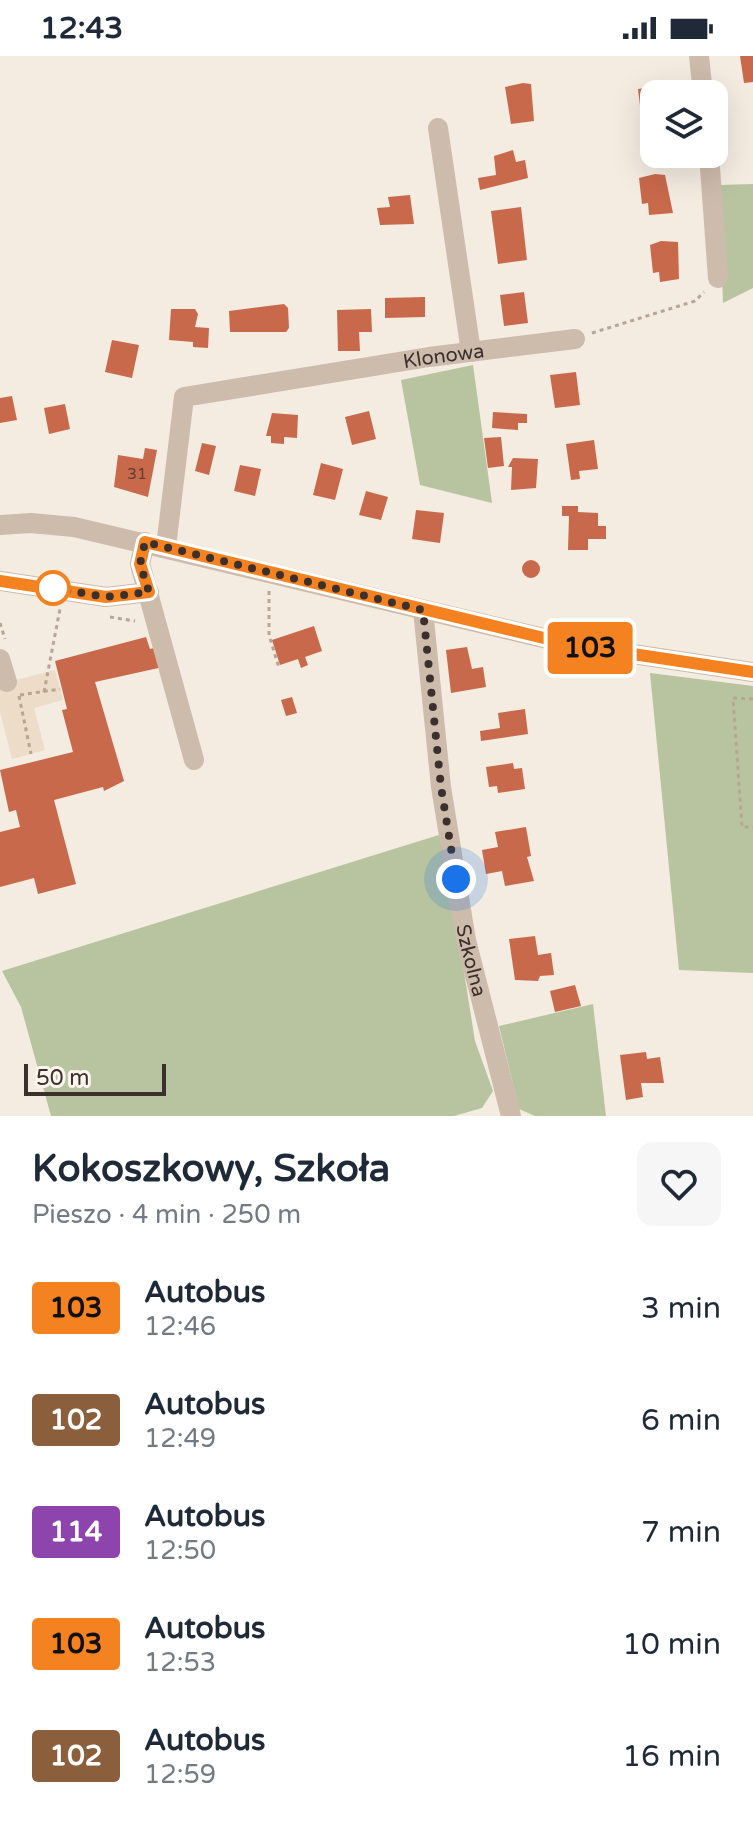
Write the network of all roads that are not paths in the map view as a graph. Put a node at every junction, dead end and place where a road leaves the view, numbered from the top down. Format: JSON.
{"nodes":[{"id":1,"x":699,"y":56,"type":"edge"},
{"id":2,"x":702,"y":80,"type":"edge"},
{"id":3,"x":438,"y":128,"type":"dead end"},
{"id":4,"x":710,"y":168,"type":"edge"},
{"id":5,"x":718,"y":278,"type":"road end"},
{"id":6,"x":575,"y":339,"type":"road end"},
{"id":7,"x":471,"y":352,"type":"junction"},
{"id":8,"x":0,"y":525,"type":"edge"},
{"id":9,"x":145,"y":542,"type":"junction"},
{"id":10,"x":166,"y":547,"type":"junction"},
{"id":11,"x":0,"y":581,"type":"edge"},
{"id":12,"x":149,"y":592,"type":"junction"},
{"id":13,"x":423,"y":610,"type":"junction"},
{"id":14,"x":0,"y":659,"type":"edge"},
{"id":15,"x":753,"y":672,"type":"edge"},
{"id":16,"x":13,"y":688,"type":"road end"},
{"id":17,"x":194,"y":760,"type":"dead end"},
{"id":18,"x":511,"y":1116,"type":"edge"}],
"edges":[{"from":1,"to":2,"type":"street"},
{"from":3,"to":7,"type":"street"},
{"from":4,"to":5,"type":"street"},
{"from":6,"to":7,"type":"street","name":"Klonowa"},
{"from":7,"to":10,"type":"street","name":"Klonowa"},
{"from":8,"to":9,"type":"street"},
{"from":9,"to":10,"type":"street"},
{"from":9,"to":12,"type":"street"},
{"from":10,"to":13,"type":"street"},
{"from":11,"to":12,"type":"street"},
{"from":12,"to":17,"type":"street"},
{"from":13,"to":15,"type":"street"},
{"from":13,"to":18,"type":"street","name":"Szkolna"},
{"from":14,"to":16,"type":"street"}]}
